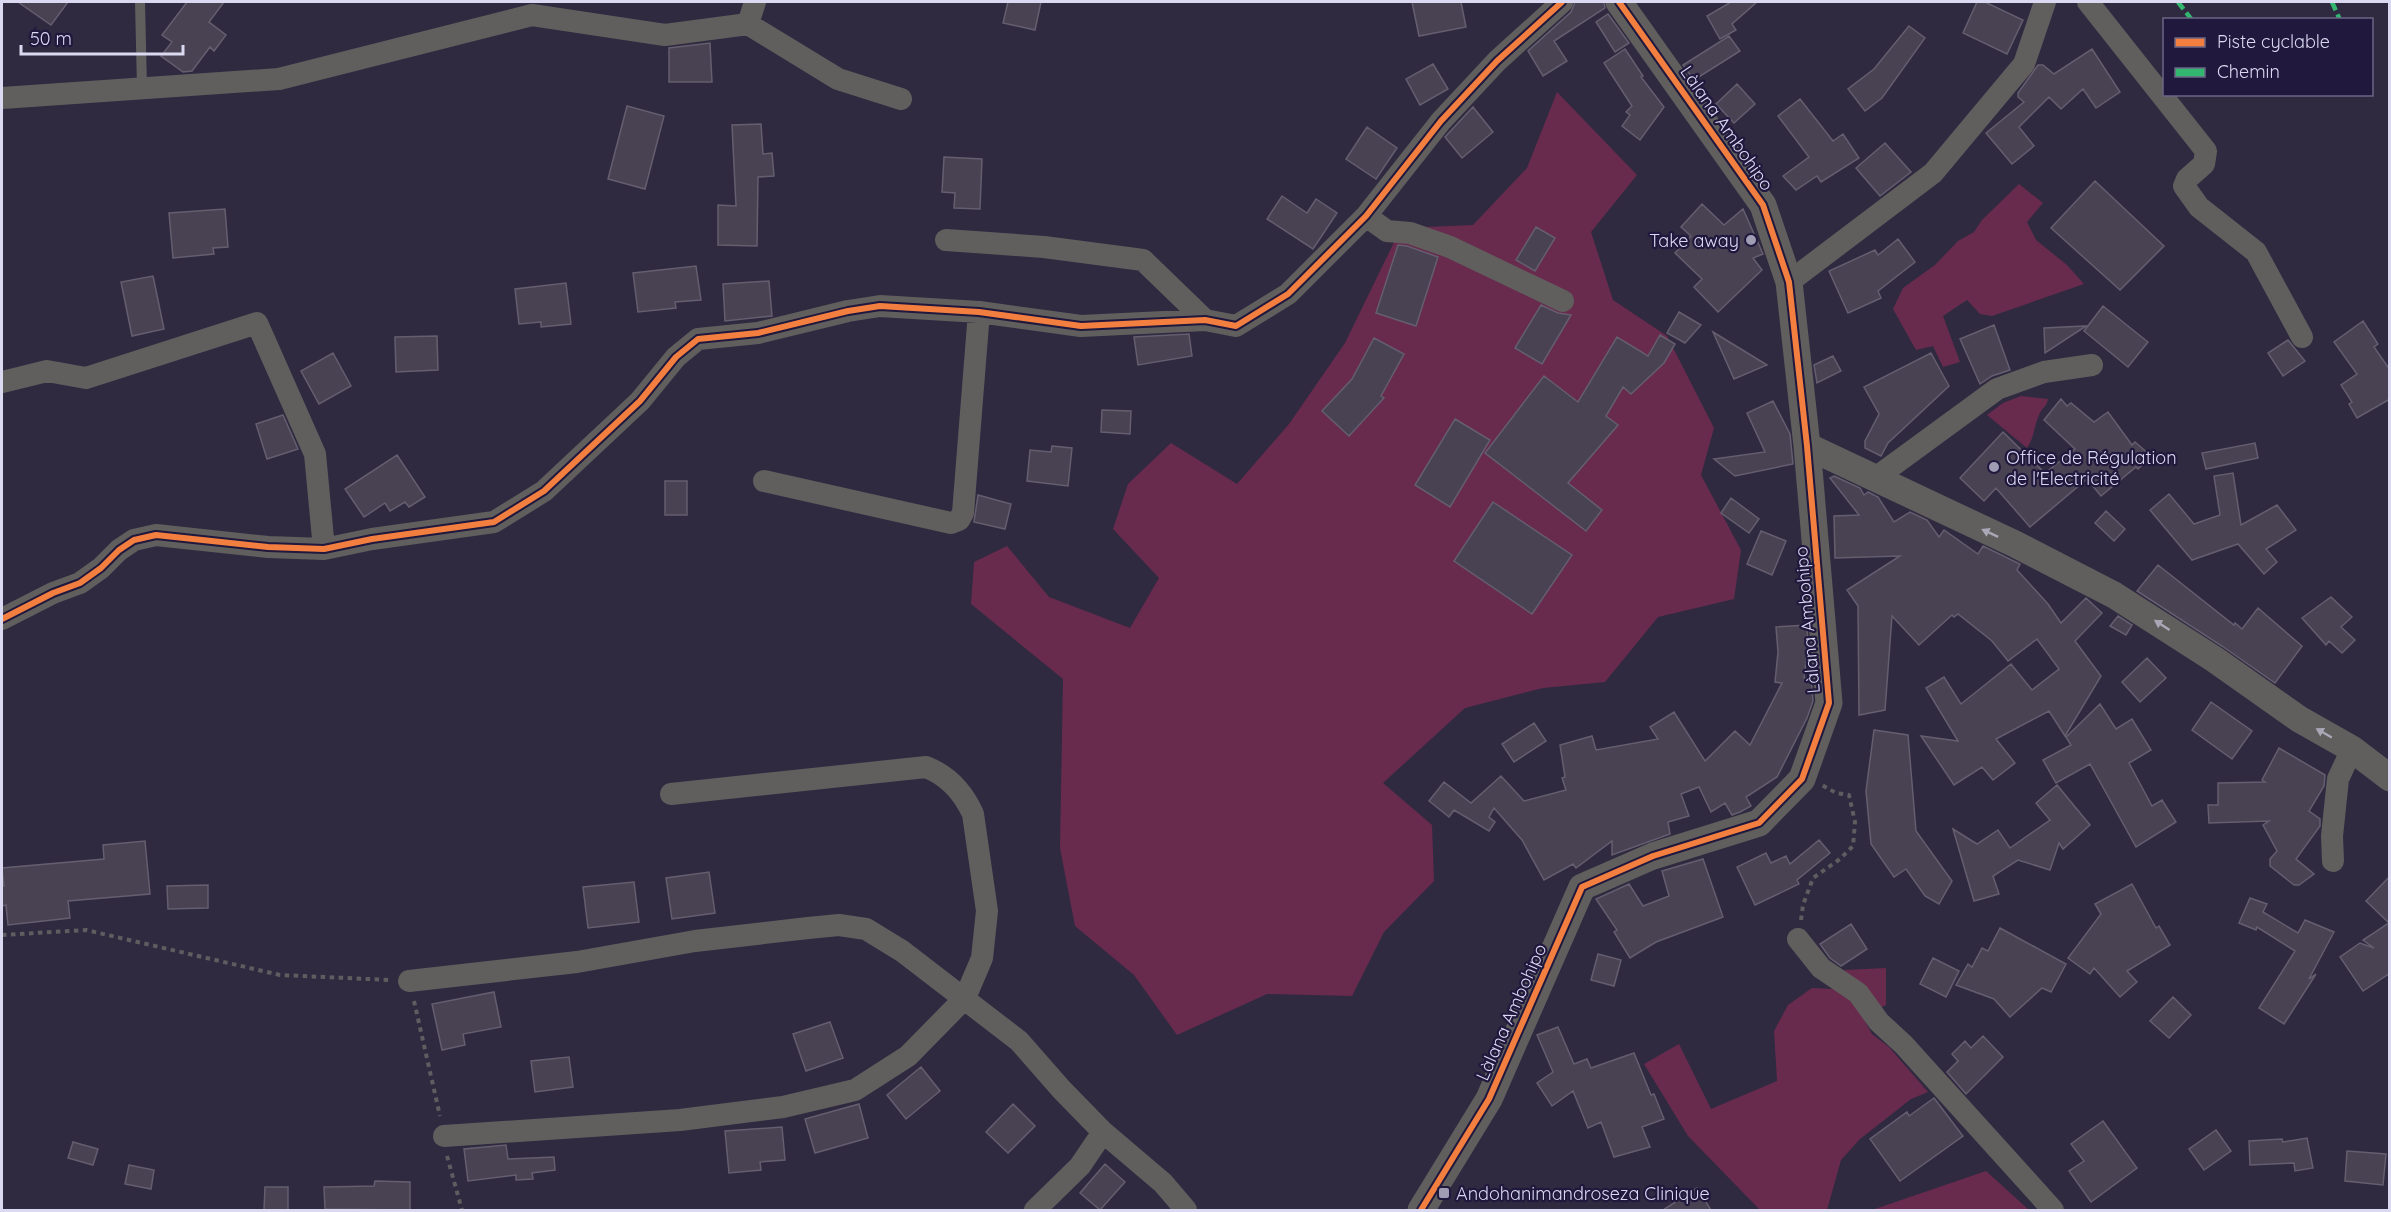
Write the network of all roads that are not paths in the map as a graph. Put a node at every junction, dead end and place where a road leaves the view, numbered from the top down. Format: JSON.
{"nodes":[{"id":1,"x":140,"y":2,"type":"edge"},
{"id":2,"x":755,"y":2,"type":"edge"},
{"id":3,"x":1562,"y":2,"type":"edge"},
{"id":4,"x":1619,"y":2,"type":"edge"},
{"id":5,"x":2045,"y":2,"type":"edge"},
{"id":6,"x":2088,"y":2,"type":"edge"},
{"id":7,"x":530,"y":8,"type":"edge"},
{"id":8,"x":748,"y":24,"type":"junction"},
{"id":9,"x":142,"y":88,"type":"junction"},
{"id":10,"x":2,"y":98,"type":"edge"},
{"id":11,"x":901,"y":99,"type":"dead end"},
{"id":12,"x":1366,"y":216,"type":"junction"},
{"id":13,"x":946,"y":240,"type":"dead end"},
{"id":14,"x":1789,"y":282,"type":"junction"},
{"id":15,"x":1563,"y":301,"type":"dead end"},
{"id":16,"x":979,"y":312,"type":"junction"},
{"id":17,"x":1205,"y":320,"type":"junction"},
{"id":18,"x":2302,"y":337,"type":"dead end"},
{"id":19,"x":2092,"y":365,"type":"dead end"},
{"id":20,"x":2,"y":382,"type":"edge"},
{"id":21,"x":1807,"y":446,"type":"junction"},
{"id":22,"x":1874,"y":479,"type":"junction"},
{"id":23,"x":764,"y":481,"type":"dead end"},
{"id":24,"x":324,"y":549,"type":"junction"},
{"id":25,"x":2,"y":619,"type":"edge"},
{"id":26,"x":2352,"y":749,"type":"junction"},
{"id":27,"x":2390,"y":778,"type":"edge"},
{"id":28,"x":671,"y":794,"type":"dead end"},
{"id":29,"x":2333,"y":861,"type":"dead end"},
{"id":30,"x":1798,"y":939,"type":"road end"},
{"id":31,"x":409,"y":981,"type":"road end"},
{"id":32,"x":965,"y":998,"type":"junction"},
{"id":33,"x":1103,"y":1132,"type":"junction"},
{"id":34,"x":444,"y":1136,"type":"road end"},
{"id":35,"x":1035,"y":1210,"type":"edge"},
{"id":36,"x":1186,"y":1210,"type":"edge"},
{"id":37,"x":1420,"y":1210,"type":"edge"},
{"id":38,"x":2054,"y":1210,"type":"edge"}],
"edges":[{"from":1,"to":9,"type":"lane"},
{"from":2,"to":8,"type":"street"},
{"from":3,"to":12,"type":"street"},
{"from":4,"to":14,"type":"street","name":"Làlana Ambohipo"},
{"from":5,"to":14,"type":"street"},
{"from":6,"to":18,"type":"street"},
{"from":7,"to":8,"type":"street"},
{"from":7,"to":9,"type":"street"},
{"from":8,"to":11,"type":"street"},
{"from":9,"to":10,"type":"street"},
{"from":12,"to":15,"type":"street"},
{"from":12,"to":17,"type":"street"},
{"from":13,"to":17,"type":"street"},
{"from":14,"to":21,"type":"street","name":"Làlana Ambohipo"},
{"from":16,"to":17,"type":"street"},
{"from":16,"to":23,"type":"street"},
{"from":16,"to":24,"type":"street"},
{"from":19,"to":22,"type":"street"},
{"from":20,"to":24,"type":"street"},
{"from":21,"to":22,"type":"street"},
{"from":21,"to":37,"type":"street","name":"Làlana Ambohipo"},
{"from":26,"to":22,"type":"street","one_way":true},
{"from":24,"to":25,"type":"street"},
{"from":26,"to":27,"type":"street"},
{"from":26,"to":29,"type":"street"},
{"from":28,"to":32,"type":"street"},
{"from":30,"to":38,"type":"street"},
{"from":31,"to":32,"type":"street"},
{"from":32,"to":33,"type":"street"},
{"from":32,"to":34,"type":"street"},
{"from":33,"to":35,"type":"street"},
{"from":33,"to":36,"type":"street"}]}
